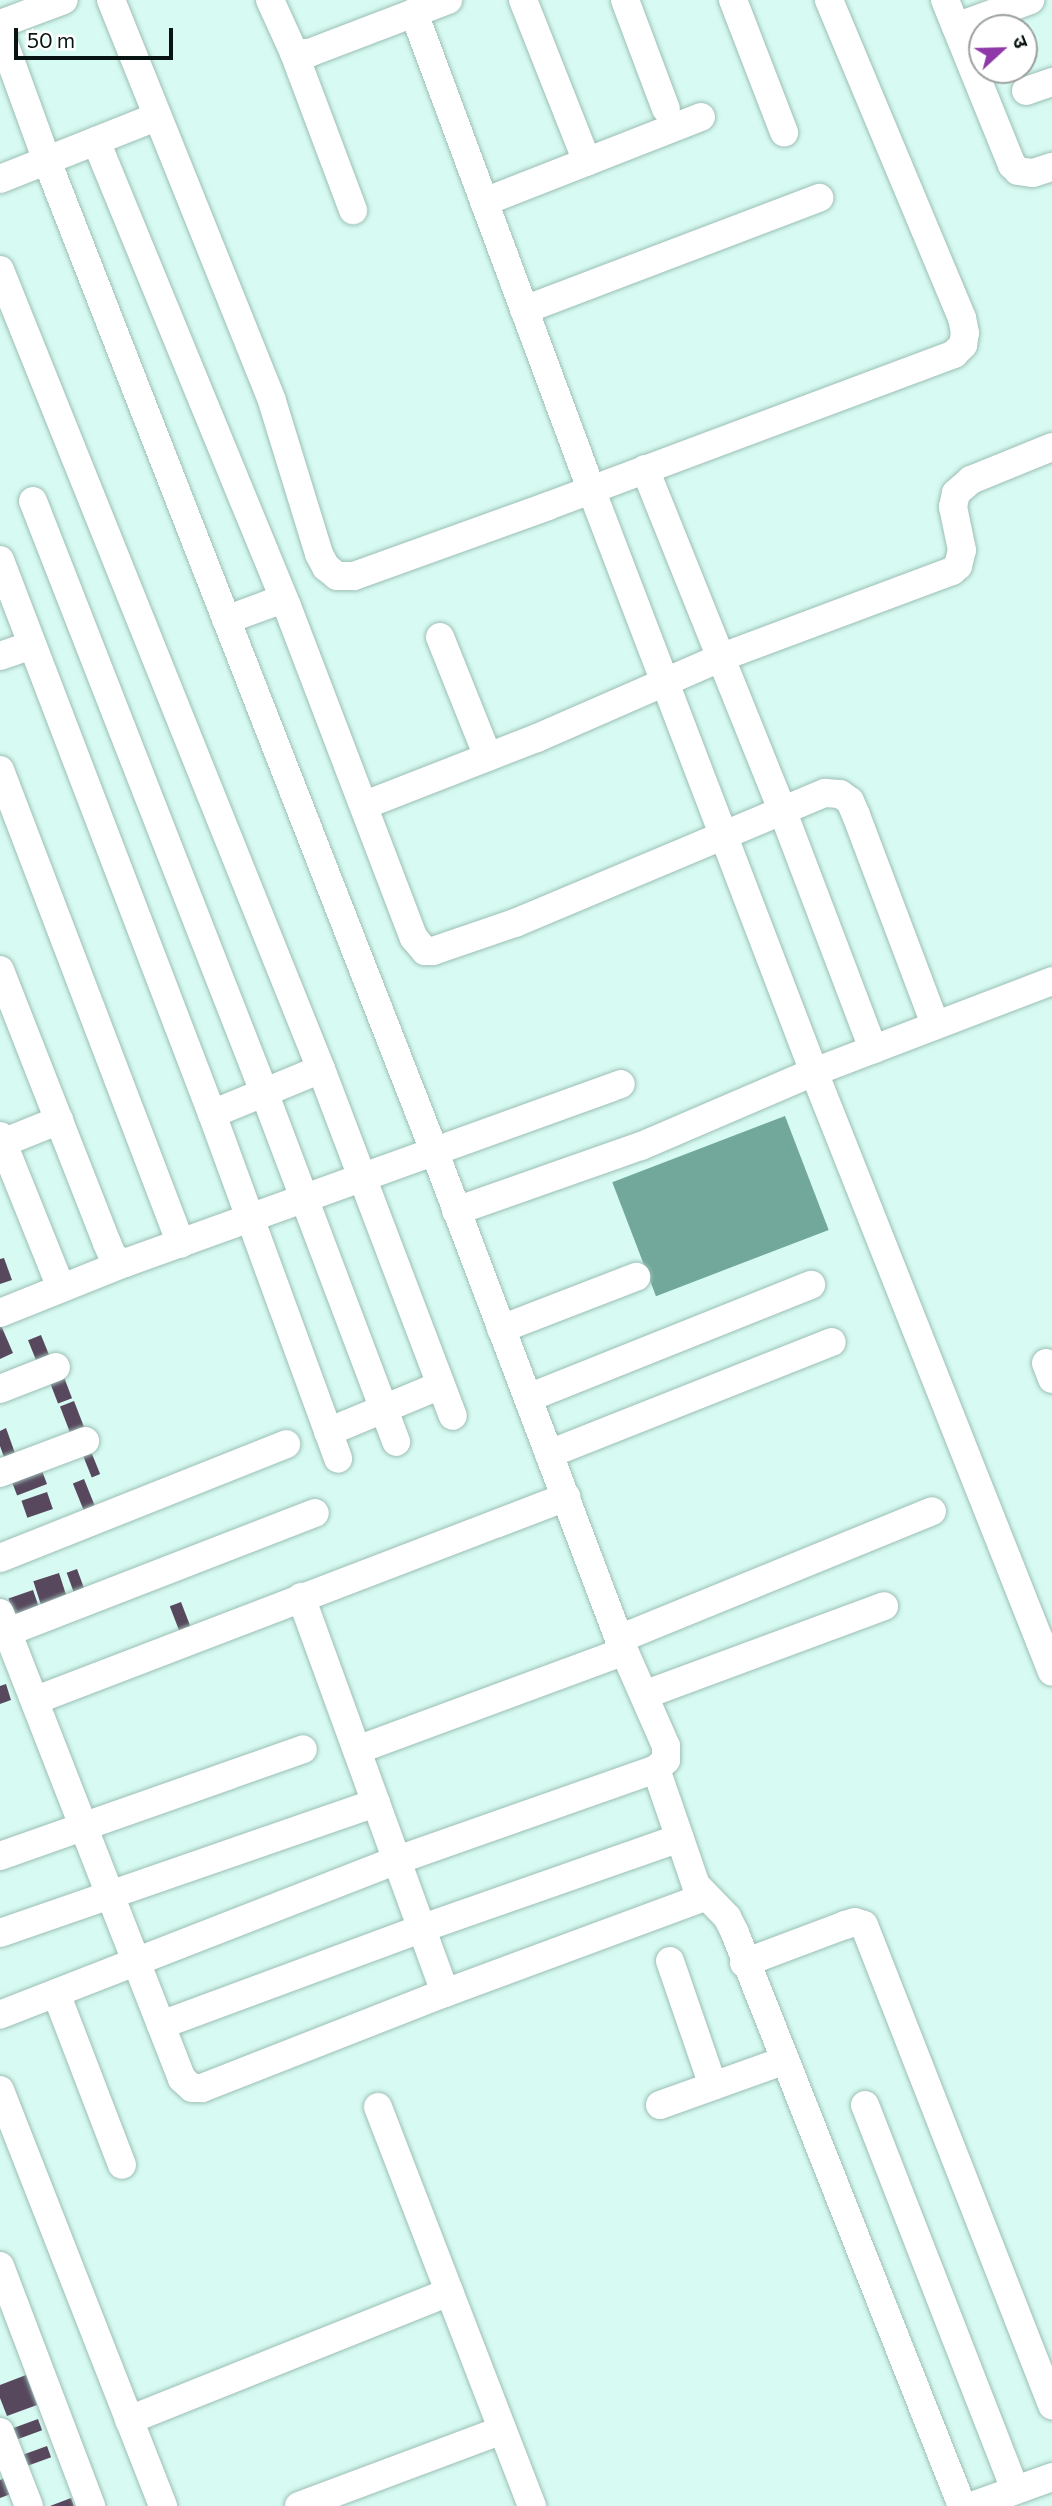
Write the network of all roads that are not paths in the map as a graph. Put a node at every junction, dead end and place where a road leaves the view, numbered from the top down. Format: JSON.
{"nodes":[{"id":1,"x":64,"y":0,"type":"edge"},
{"id":2,"x":111,"y":0,"type":"edge"},
{"id":3,"x":270,"y":0,"type":"edge"},
{"id":4,"x":448,"y":0,"type":"edge"},
{"id":5,"x":523,"y":0,"type":"edge"},
{"id":6,"x":625,"y":0,"type":"edge"},
{"id":7,"x":733,"y":0,"type":"edge"},
{"id":8,"x":829,"y":0,"type":"edge"},
{"id":9,"x":945,"y":0,"type":"edge"},
{"id":10,"x":1030,"y":0,"type":"edge"},
{"id":11,"x":414,"y":13,"type":"junction"},
{"id":12,"x":0,"y":24,"type":"edge"},
{"id":13,"x":956,"y":27,"type":"junction"},
{"id":14,"x":0,"y":32,"type":"edge"},
{"id":15,"x":294,"y":53,"type":"junction"},
{"id":16,"x":9,"y":84,"type":"edge"},
{"id":17,"x":666,"y":109,"type":"dead end"},
{"id":18,"x":156,"y":117,"type":"junction"},
{"id":19,"x":701,"y":117,"type":"dead end"},
{"id":20,"x":784,"y":132,"type":"dead end"},
{"id":21,"x":96,"y":141,"type":"junction"},
{"id":22,"x":47,"y":161,"type":"junction"},
{"id":23,"x":587,"y":162,"type":"junction"},
{"id":24,"x":1052,"y":167,"type":"edge"},
{"id":25,"x":0,"y":179,"type":"edge"},
{"id":26,"x":819,"y":198,"type":"dead end"},
{"id":27,"x":484,"y":202,"type":"junction"},
{"id":28,"x":353,"y":210,"type":"dead end"},
{"id":29,"x":0,"y":270,"type":"edge"},
{"id":30,"x":524,"y":310,"type":"junction"},
{"id":31,"x":1052,"y":447,"type":"edge"},
{"id":32,"x":645,"y":469,"type":"junction"},
{"id":33,"x":591,"y":489,"type":"junction"},
{"id":34,"x":33,"y":501,"type":"dead end"},
{"id":35,"x":0,"y":560,"type":"edge"},
{"id":36,"x":287,"y":606,"type":"junction"},
{"id":37,"x":226,"y":620,"type":"junction"},
{"id":38,"x":440,"y":637,"type":"dead end"},
{"id":39,"x":32,"y":645,"type":"junction"},
{"id":40,"x":0,"y":656,"type":"edge"},
{"id":41,"x":722,"y":657,"type":"junction"},
{"id":42,"x":665,"y":682,"type":"junction"},
{"id":43,"x":488,"y":757,"type":"junction"},
{"id":44,"x":0,"y":769,"type":"edge"},
{"id":45,"x":365,"y":805,"type":"junction"},
{"id":46,"x":783,"y":812,"type":"junction"},
{"id":47,"x":724,"y":837,"type":"junction"},
{"id":48,"x":0,"y":970,"type":"edge"},
{"id":49,"x":1052,"y":981,"type":"edge"},
{"id":50,"x":935,"y":1024,"type":"junction"},
{"id":51,"x":873,"y":1049,"type":"junction"},
{"id":52,"x":321,"y":1069,"type":"junction"},
{"id":53,"x":814,"y":1072,"type":"junction"},
{"id":54,"x":621,"y":1083,"type":"dead end"},
{"id":55,"x":264,"y":1093,"type":"junction"},
{"id":56,"x":212,"y":1114,"type":"junction"},
{"id":57,"x":58,"y":1120,"type":"junction"},
{"id":58,"x":1,"y":1141,"type":"edge"},
{"id":59,"x":435,"y":1153,"type":"junction"},
{"id":60,"x":360,"y":1179,"type":"junction"},
{"id":61,"x":305,"y":1199,"type":"junction"},
{"id":62,"x":456,"y":1211,"type":"junction"},
{"id":63,"x":249,"y":1219,"type":"junction"},
{"id":64,"x":181,"y":1244,"type":"junction"},
{"id":65,"x":125,"y":1263,"type":"junction"},
{"id":66,"x":636,"y":1277,"type":"dead end"},
{"id":67,"x":811,"y":1285,"type":"dead end"},
{"id":68,"x":61,"y":1289,"type":"junction"},
{"id":69,"x":0,"y":1313,"type":"edge"},
{"id":70,"x":501,"y":1329,"type":"junction"},
{"id":71,"x":832,"y":1342,"type":"dead end"},
{"id":72,"x":56,"y":1367,"type":"dead end"},
{"id":73,"x":441,"y":1385,"type":"junction"},
{"id":74,"x":0,"y":1389,"type":"edge"},
{"id":75,"x":528,"y":1398,"type":"junction"},
{"id":76,"x":384,"y":1409,"type":"junction"},
{"id":77,"x":453,"y":1416,"type":"dead end"},
{"id":78,"x":328,"y":1432,"type":"junction"},
{"id":79,"x":85,"y":1441,"type":"dead end"},
{"id":80,"x":396,"y":1442,"type":"dead end"},
{"id":81,"x":286,"y":1444,"type":"dead end"},
{"id":82,"x":549,"y":1454,"type":"junction"},
{"id":83,"x":338,"y":1459,"type":"dead end"},
{"id":84,"x":0,"y":1473,"type":"edge"},
{"id":85,"x":566,"y":1497,"type":"junction"},
{"id":86,"x":932,"y":1511,"type":"dead end"},
{"id":87,"x":315,"y":1513,"type":"dead end"},
{"id":88,"x":0,"y":1558,"type":"edge"},
{"id":89,"x":301,"y":1597,"type":"junction"},
{"id":90,"x":884,"y":1606,"type":"dead end"},
{"id":91,"x":3,"y":1624,"type":"edge"},
{"id":92,"x":622,"y":1645,"type":"junction"},
{"id":93,"x":1052,"y":1672,"type":"edge"},
{"id":94,"x":644,"y":1695,"type":"junction"},
{"id":95,"x":36,"y":1700,"type":"junction"},
{"id":96,"x":303,"y":1749,"type":"dead end"},
{"id":97,"x":358,"y":1750,"type":"junction"},
{"id":98,"x":656,"y":1769,"type":"junction"},
{"id":99,"x":376,"y":1803,"type":"junction"},
{"id":100,"x":83,"y":1827,"type":"junction"},
{"id":101,"x":680,"y":1838,"type":"junction"},
{"id":102,"x":0,"y":1856,"type":"edge"},
{"id":103,"x":397,"y":1860,"type":"junction"},
{"id":104,"x":110,"y":1896,"type":"junction"},
{"id":105,"x":704,"y":1897,"type":"junction"},
{"id":106,"x":420,"y":1928,"type":"junction"},
{"id":107,"x":0,"y":1933,"type":"edge"},
{"id":108,"x":670,"y":1961,"type":"dead end"},
{"id":109,"x":136,"y":1962,"type":"junction"},
{"id":110,"x":744,"y":1963,"type":"junction"},
{"id":111,"x":56,"y":1993,"type":"junction"},
{"id":112,"x":445,"y":1993,"type":"junction"},
{"id":113,"x":0,"y":2015,"type":"edge"},
{"id":114,"x":161,"y":2025,"type":"junction"},
{"id":115,"x":783,"y":2060,"type":"junction"},
{"id":116,"x":713,"y":2086,"type":"junction"},
{"id":117,"x":0,"y":2090,"type":"edge"},
{"id":118,"x":660,"y":2105,"type":"dead end"},
{"id":119,"x":865,"y":2105,"type":"dead end"},
{"id":120,"x":377,"y":2108,"type":"dead end"},
{"id":121,"x":122,"y":2165,"type":"dead end"},
{"id":122,"x":1,"y":2270,"type":"edge"},
{"id":123,"x":449,"y":2292,"type":"junction"},
{"id":124,"x":1052,"y":2405,"type":"edge"},
{"id":125,"x":130,"y":2420,"type":"junction"},
{"id":126,"x":502,"y":2430,"type":"junction"},
{"id":127,"x":0,"y":2432,"type":"edge"},
{"id":128,"x":1052,"y":2477,"type":"edge"},
{"id":129,"x":1015,"y":2490,"type":"junction"},
{"id":130,"x":29,"y":2506,"type":"edge"},
{"id":131,"x":91,"y":2506,"type":"edge"},
{"id":132,"x":163,"y":2506,"type":"edge"},
{"id":133,"x":299,"y":2506,"type":"edge"},
{"id":134,"x":532,"y":2506,"type":"edge"},
{"id":135,"x":962,"y":2506,"type":"edge"},
{"id":136,"x":972,"y":2506,"type":"edge"}],
"edges":[{"from":1,"to":12,"type":"street"},
{"from":2,"to":18,"type":"street"},
{"from":3,"to":15,"type":"street"},
{"from":4,"to":11,"type":"street"},
{"from":5,"to":23,"type":"street"},
{"from":6,"to":17,"type":"street"},
{"from":7,"to":20,"type":"street"},
{"from":8,"to":32,"type":"street"},
{"from":9,"to":13,"type":"street"},
{"from":10,"to":13,"type":"street"},
{"from":11,"to":15,"type":"street"},
{"from":11,"to":27,"type":"street"},
{"from":13,"to":24,"type":"street"},
{"from":14,"to":16,"type":"street"},
{"from":15,"to":28,"type":"street"},
{"from":16,"to":22,"type":"street"},
{"from":18,"to":21,"type":"street"},
{"from":18,"to":33,"type":"street"},
{"from":19,"to":23,"type":"street"},
{"from":21,"to":22,"type":"street"},
{"from":21,"to":36,"type":"street"},
{"from":22,"to":25,"type":"street"},
{"from":22,"to":37,"type":"street"},
{"from":23,"to":27,"type":"street"},
{"from":26,"to":30,"type":"street"},
{"from":27,"to":30,"type":"street"},
{"from":29,"to":52,"type":"street"},
{"from":30,"to":33,"type":"street"},
{"from":31,"to":41,"type":"street"},
{"from":32,"to":33,"type":"street"},
{"from":32,"to":41,"type":"street"},
{"from":33,"to":42,"type":"street"},
{"from":34,"to":55,"type":"street"},
{"from":35,"to":39,"type":"street"},
{"from":36,"to":37,"type":"street"},
{"from":36,"to":45,"type":"street"},
{"from":37,"to":59,"type":"street"},
{"from":38,"to":43,"type":"street"},
{"from":39,"to":40,"type":"street"},
{"from":39,"to":56,"type":"street"},
{"from":41,"to":42,"type":"street"},
{"from":41,"to":46,"type":"street"},
{"from":42,"to":43,"type":"street"},
{"from":42,"to":47,"type":"street"},
{"from":43,"to":45,"type":"street"},
{"from":44,"to":64,"type":"street"},
{"from":45,"to":47,"type":"street"},
{"from":46,"to":47,"type":"street"},
{"from":46,"to":50,"type":"street"},
{"from":46,"to":51,"type":"street"},
{"from":47,"to":53,"type":"street"},
{"from":48,"to":57,"type":"street"},
{"from":49,"to":50,"type":"street"},
{"from":50,"to":51,"type":"street"},
{"from":51,"to":53,"type":"street"},
{"from":52,"to":55,"type":"street"},
{"from":52,"to":60,"type":"street"},
{"from":53,"to":62,"type":"street"},
{"from":53,"to":93,"type":"street"},
{"from":54,"to":59,"type":"street"},
{"from":55,"to":56,"type":"street"},
{"from":55,"to":61,"type":"street"},
{"from":56,"to":63,"type":"street"},
{"from":57,"to":58,"type":"street"},
{"from":57,"to":65,"type":"street"},
{"from":58,"to":68,"type":"street"},
{"from":59,"to":60,"type":"street"},
{"from":59,"to":62,"type":"street"},
{"from":60,"to":61,"type":"street"},
{"from":60,"to":73,"type":"street"},
{"from":61,"to":63,"type":"street"},
{"from":61,"to":76,"type":"street"},
{"from":62,"to":70,"type":"street"},
{"from":63,"to":64,"type":"street"},
{"from":63,"to":78,"type":"street"},
{"from":64,"to":65,"type":"street"},
{"from":65,"to":68,"type":"street"},
{"from":66,"to":70,"type":"street"},
{"from":67,"to":75,"type":"street"},
{"from":68,"to":69,"type":"street"},
{"from":70,"to":75,"type":"street"},
{"from":71,"to":82,"type":"street"},
{"from":72,"to":74,"type":"street"},
{"from":73,"to":76,"type":"street"},
{"from":73,"to":77,"type":"street"},
{"from":75,"to":82,"type":"street"},
{"from":76,"to":78,"type":"street"},
{"from":76,"to":80,"type":"street"},
{"from":78,"to":83,"type":"street"},
{"from":79,"to":84,"type":"street"},
{"from":81,"to":88,"type":"street"},
{"from":82,"to":85,"type":"street"},
{"from":85,"to":89,"type":"street"},
{"from":85,"to":92,"type":"street"},
{"from":86,"to":92,"type":"street"},
{"from":87,"to":91,"type":"street"},
{"from":89,"to":95,"type":"street"},
{"from":89,"to":97,"type":"street"},
{"from":90,"to":94,"type":"street"},
{"from":91,"to":95,"type":"street"},
{"from":92,"to":94,"type":"street"},
{"from":92,"to":97,"type":"street"},
{"from":94,"to":98,"type":"street"},
{"from":95,"to":100,"type":"street"},
{"from":96,"to":100,"type":"street"},
{"from":97,"to":99,"type":"street"},
{"from":98,"to":101,"type":"street"},
{"from":98,"to":103,"type":"street"},
{"from":99,"to":103,"type":"street"},
{"from":99,"to":104,"type":"street"},
{"from":100,"to":102,"type":"street"},
{"from":100,"to":104,"type":"street"},
{"from":101,"to":105,"type":"street"},
{"from":101,"to":106,"type":"street"},
{"from":103,"to":106,"type":"street"},
{"from":103,"to":109,"type":"street"},
{"from":104,"to":107,"type":"street"},
{"from":104,"to":109,"type":"street"},
{"from":105,"to":110,"type":"street"},
{"from":105,"to":112,"type":"street"},
{"from":106,"to":112,"type":"street"},
{"from":106,"to":114,"type":"street"},
{"from":108,"to":116,"type":"street"},
{"from":109,"to":111,"type":"street"},
{"from":109,"to":114,"type":"street"},
{"from":110,"to":115,"type":"street"},
{"from":110,"to":124,"type":"street"},
{"from":111,"to":113,"type":"street"},
{"from":111,"to":121,"type":"street"},
{"from":112,"to":114,"type":"street"},
{"from":115,"to":116,"type":"street"},
{"from":115,"to":135,"type":"street"},
{"from":116,"to":118,"type":"street"},
{"from":117,"to":125,"type":"street"},
{"from":119,"to":129,"type":"street"},
{"from":120,"to":123,"type":"street"},
{"from":122,"to":131,"type":"street"},
{"from":123,"to":125,"type":"street"},
{"from":123,"to":126,"type":"street"},
{"from":125,"to":132,"type":"street"},
{"from":126,"to":133,"type":"street"},
{"from":126,"to":134,"type":"street"},
{"from":127,"to":130,"type":"street"},
{"from":128,"to":129,"type":"street"},
{"from":129,"to":136,"type":"street"}]}
